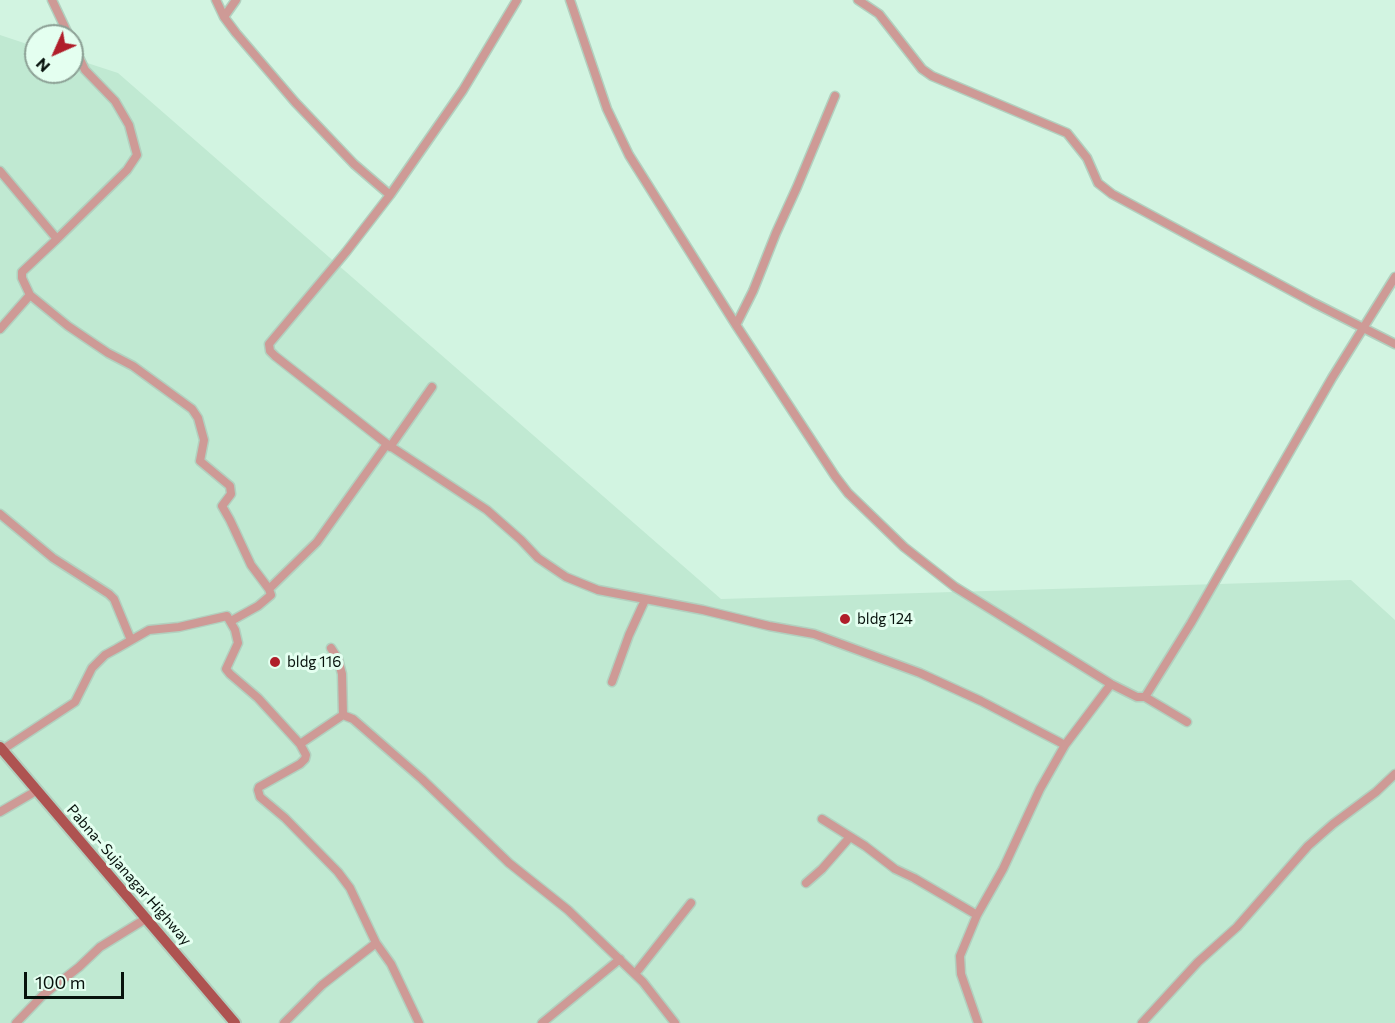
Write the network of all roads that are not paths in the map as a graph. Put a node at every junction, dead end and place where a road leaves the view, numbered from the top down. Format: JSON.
{"nodes":[{"id":1,"x":52,"y":0,"type":"edge"},
{"id":2,"x":216,"y":0,"type":"edge"},
{"id":3,"x":236,"y":0,"type":"edge"},
{"id":4,"x":517,"y":0,"type":"edge"},
{"id":5,"x":570,"y":0,"type":"edge"},
{"id":6,"x":858,"y":0,"type":"edge"},
{"id":7,"x":224,"y":17,"type":"junction"},
{"id":8,"x":63,"y":24,"type":"edge"},
{"id":9,"x":84,"y":68,"type":"edge"},
{"id":10,"x":835,"y":96,"type":"dead end"},
{"id":11,"x":0,"y":171,"type":"edge"},
{"id":12,"x":390,"y":195,"type":"junction"},
{"id":13,"x":57,"y":239,"type":"junction"},
{"id":14,"x":1395,"y":277,"type":"edge"},
{"id":15,"x":30,"y":295,"type":"junction"},
{"id":16,"x":736,"y":325,"type":"junction"},
{"id":17,"x":1362,"y":327,"type":"junction"},
{"id":18,"x":0,"y":329,"type":"edge"},
{"id":19,"x":1395,"y":344,"type":"edge"},
{"id":20,"x":432,"y":387,"type":"dead end"},
{"id":21,"x":389,"y":446,"type":"junction"},
{"id":22,"x":0,"y":514,"type":"edge"},
{"id":23,"x":269,"y":589,"type":"junction"},
{"id":24,"x":645,"y":600,"type":"junction"},
{"id":25,"x":231,"y":621,"type":"junction"},
{"id":26,"x":131,"y":640,"type":"junction"},
{"id":27,"x":331,"y":648,"type":"dead end"},
{"id":28,"x":612,"y":682,"type":"dead end"},
{"id":29,"x":1112,"y":684,"type":"junction"},
{"id":30,"x":1145,"y":697,"type":"junction"},
{"id":31,"x":343,"y":716,"type":"junction"},
{"id":32,"x":1187,"y":722,"type":"dead end"},
{"id":33,"x":300,"y":744,"type":"junction"},
{"id":34,"x":1065,"y":745,"type":"junction"},
{"id":35,"x":1,"y":749,"type":"edge"},
{"id":36,"x":1395,"y":774,"type":"edge"},
{"id":37,"x":36,"y":791,"type":"junction"},
{"id":38,"x":0,"y":812,"type":"edge"},
{"id":39,"x":822,"y":819,"type":"dead end"},
{"id":40,"x":850,"y":837,"type":"junction"},
{"id":41,"x":806,"y":883,"type":"dead end"},
{"id":42,"x":691,"y":903,"type":"dead end"},
{"id":43,"x":977,"y":915,"type":"junction"},
{"id":44,"x":147,"y":918,"type":"junction"},
{"id":45,"x":376,"y":943,"type":"junction"},
{"id":46,"x":620,"y":959,"type":"junction"},
{"id":47,"x":635,"y":974,"type":"junction"},
{"id":48,"x":16,"y":1023,"type":"edge"},
{"id":49,"x":235,"y":1023,"type":"edge"},
{"id":50,"x":284,"y":1023,"type":"edge"},
{"id":51,"x":419,"y":1023,"type":"edge"},
{"id":52,"x":542,"y":1023,"type":"edge"},
{"id":53,"x":675,"y":1023,"type":"edge"},
{"id":54,"x":978,"y":1023,"type":"edge"},
{"id":55,"x":1142,"y":1023,"type":"edge"}],
"edges":[{"from":1,"to":8,"type":"street"},
{"from":2,"to":7,"type":"street"},
{"from":3,"to":7,"type":"street"},
{"from":4,"to":12,"type":"street"},
{"from":5,"to":16,"type":"street"},
{"from":6,"to":17,"type":"street"},
{"from":7,"to":12,"type":"street"},
{"from":9,"to":13,"type":"street"},
{"from":10,"to":16,"type":"street"},
{"from":11,"to":13,"type":"street"},
{"from":12,"to":21,"type":"street"},
{"from":13,"to":15,"type":"street"},
{"from":14,"to":17,"type":"street"},
{"from":15,"to":18,"type":"street"},
{"from":15,"to":23,"type":"street"},
{"from":16,"to":29,"type":"street"},
{"from":17,"to":19,"type":"street"},
{"from":17,"to":30,"type":"street"},
{"from":20,"to":21,"type":"street"},
{"from":21,"to":23,"type":"street"},
{"from":21,"to":24,"type":"street"},
{"from":22,"to":26,"type":"street"},
{"from":23,"to":25,"type":"street"},
{"from":24,"to":28,"type":"street"},
{"from":24,"to":34,"type":"street"},
{"from":25,"to":26,"type":"street"},
{"from":25,"to":33,"type":"street"},
{"from":26,"to":35,"type":"street"},
{"from":27,"to":31,"type":"street"},
{"from":29,"to":30,"type":"street"},
{"from":29,"to":34,"type":"street"},
{"from":30,"to":32,"type":"street"},
{"from":31,"to":33,"type":"street"},
{"from":31,"to":46,"type":"street"},
{"from":33,"to":45,"type":"street"},
{"from":34,"to":43,"type":"street"},
{"from":35,"to":37,"type":"main road","name":"Pabna- Sujanagar Highway"},
{"from":36,"to":55,"type":"street"},
{"from":37,"to":38,"type":"street"},
{"from":37,"to":44,"type":"main road","name":"Pabna- Sujanagar Highway"},
{"from":39,"to":40,"type":"street"},
{"from":40,"to":41,"type":"street"},
{"from":40,"to":43,"type":"street"},
{"from":42,"to":47,"type":"street"},
{"from":43,"to":54,"type":"street"},
{"from":44,"to":48,"type":"street"},
{"from":44,"to":49,"type":"main road","name":"Pabna- Sujanagar Highway"},
{"from":45,"to":50,"type":"street"},
{"from":45,"to":51,"type":"street"},
{"from":46,"to":47,"type":"street"},
{"from":46,"to":52,"type":"street"},
{"from":47,"to":53,"type":"street"}]}
